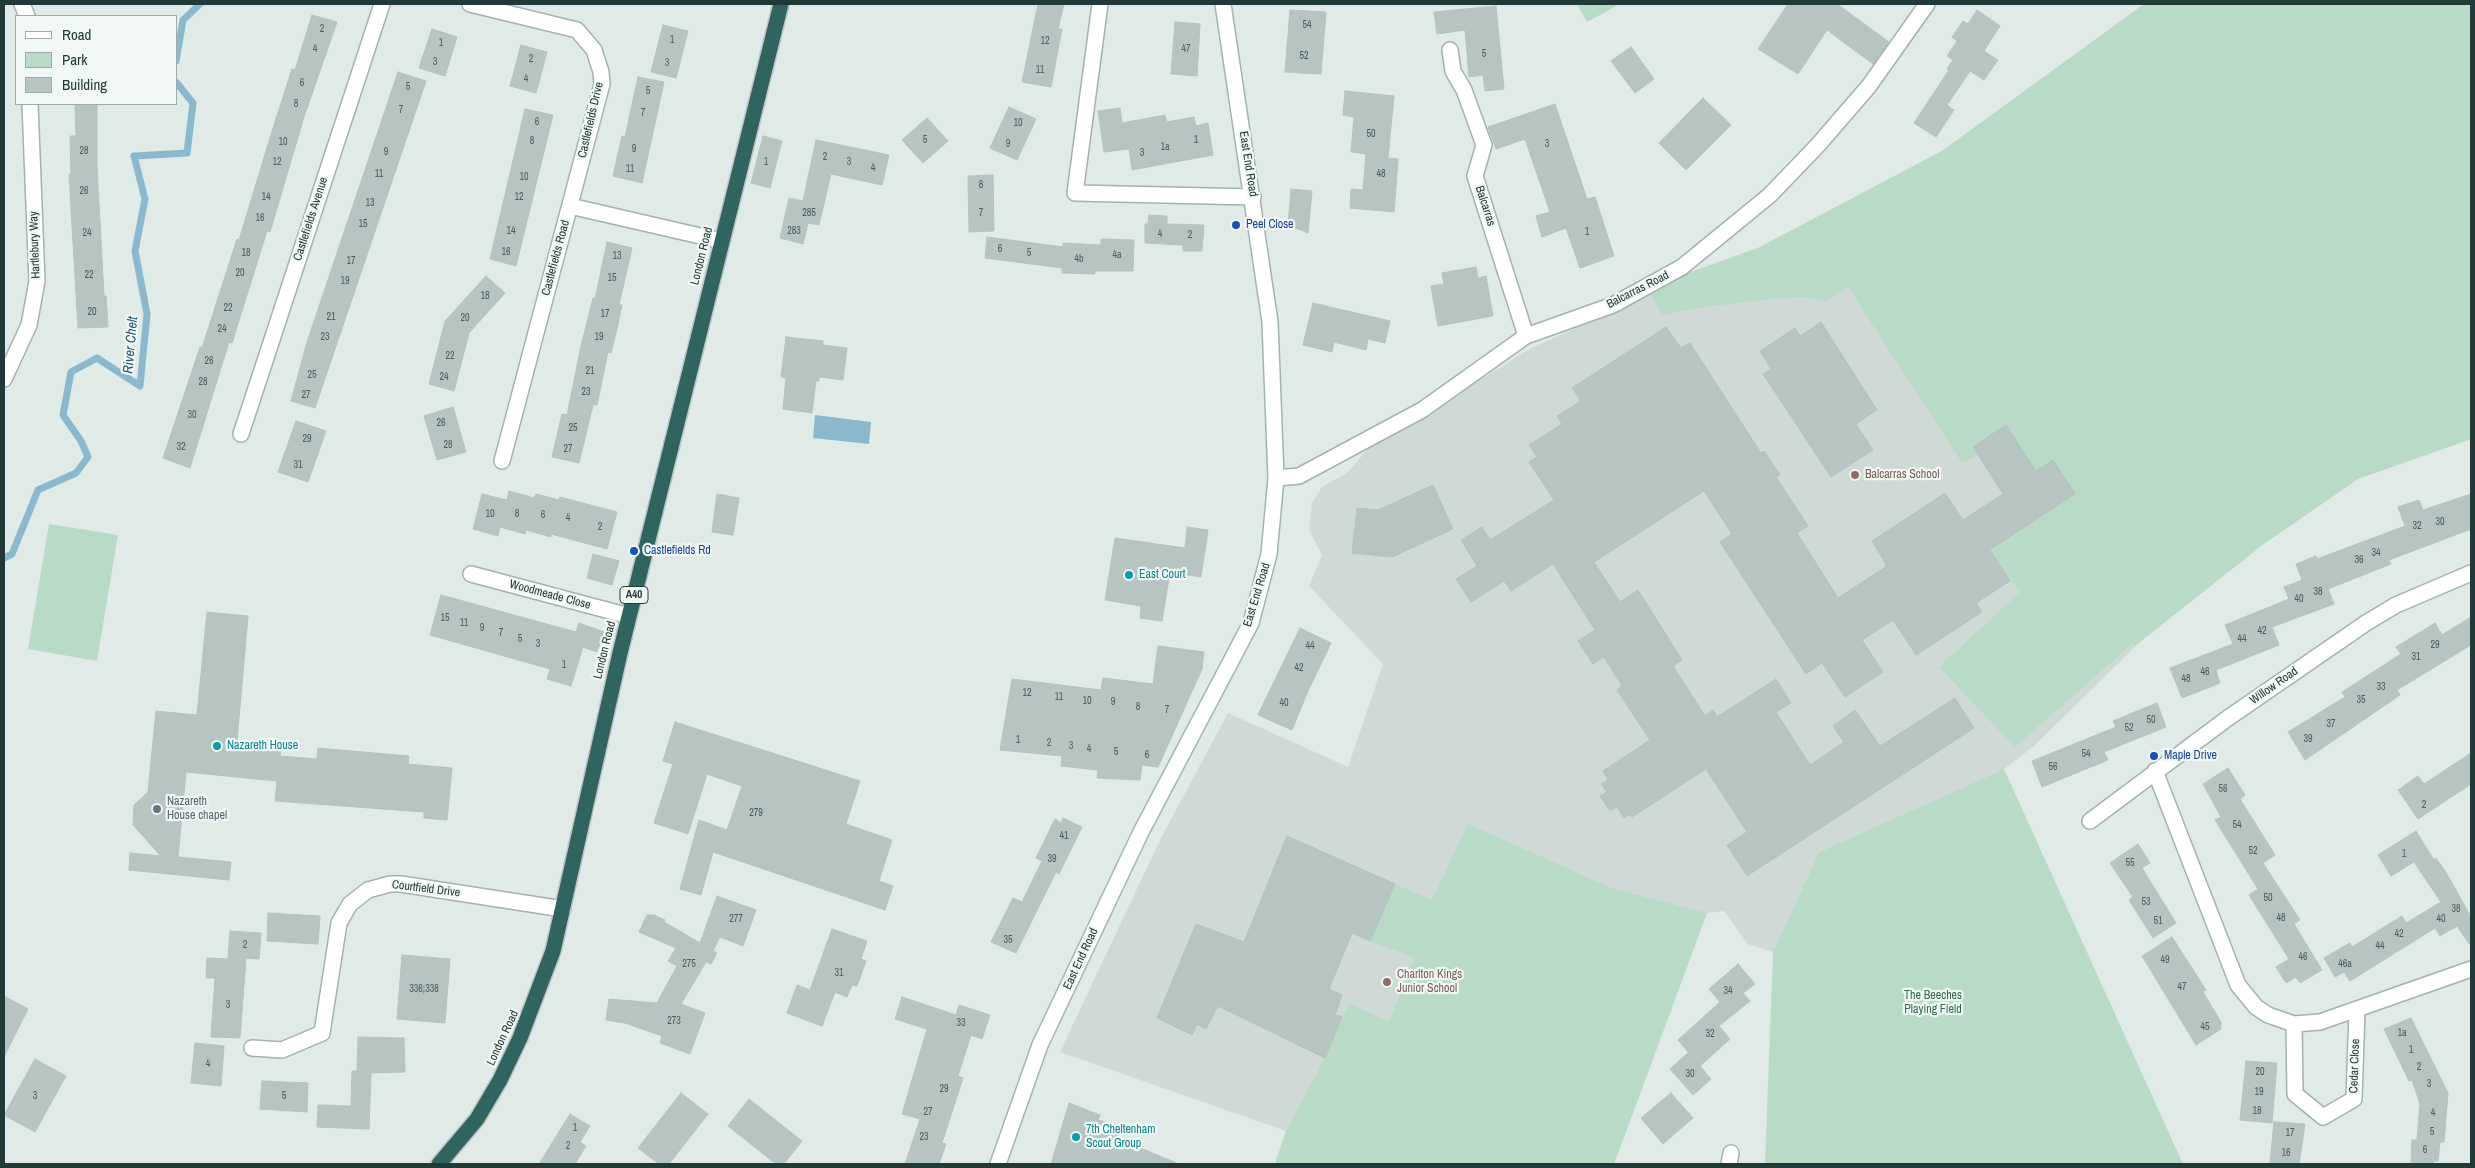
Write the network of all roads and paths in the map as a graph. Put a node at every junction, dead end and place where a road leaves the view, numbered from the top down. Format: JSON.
{"nodes":[{"id":1,"x":382,"y":4,"type":"edge"},
{"id":2,"x":470,"y":4,"type":"edge"},
{"id":3,"x":781,"y":4,"type":"edge"},
{"id":4,"x":1100,"y":4,"type":"edge"},
{"id":5,"x":1223,"y":4,"type":"edge"},
{"id":6,"x":1927,"y":4,"type":"edge"},
{"id":7,"x":1450,"y":50,"type":"dead end"},
{"id":8,"x":30,"y":105,"type":"edge"},
{"id":9,"x":1253,"y":197,"type":"junction"},
{"id":10,"x":570,"y":206,"type":"junction"},
{"id":11,"x":722,"y":241,"type":"junction"},
{"id":12,"x":1526,"y":336,"type":"junction"},
{"id":13,"x":4,"y":379,"type":"edge"},
{"id":14,"x":241,"y":434,"type":"dead end"},
{"id":15,"x":502,"y":461,"type":"dead end"},
{"id":16,"x":1276,"y":478,"type":"junction"},
{"id":17,"x":2471,"y":573,"type":"edge"},
{"id":18,"x":471,"y":574,"type":"dead end"},
{"id":19,"x":629,"y":616,"type":"junction"},
{"id":20,"x":2155,"y":771,"type":"junction"},
{"id":21,"x":2090,"y":821,"type":"dead end"},
{"id":22,"x":563,"y":908,"type":"junction"},
{"id":23,"x":2471,"y":969,"type":"edge"},
{"id":24,"x":2357,"y":1010,"type":"junction"},
{"id":25,"x":2294,"y":1024,"type":"junction"},
{"id":26,"x":252,"y":1048,"type":"dead end"},
{"id":27,"x":439,"y":1164,"type":"edge"},
{"id":28,"x":998,"y":1164,"type":"edge"}],
"edges":[{"from":1,"to":14,"type":"street","name":"Castlefields Avenue"},
{"from":2,"to":10,"type":"street","name":"Castlefields Drive"},
{"from":3,"to":11,"type":"highway","name":"London Road","number":"A40"},
{"from":4,"to":9,"type":"street"},
{"from":5,"to":9,"type":"street","name":"East End Road"},
{"from":6,"to":12,"type":"street","name":"Balcarras Road"},
{"from":7,"to":12,"type":"street","name":"Balcarras"},
{"from":8,"to":13,"type":"street","name":"Hartlebury Way"},
{"from":9,"to":16,"type":"street","name":"East End Road"},
{"from":10,"to":11,"type":"street","name":"Castlefields Road"},
{"from":10,"to":15,"type":"street","name":"Castlefields Road"},
{"from":11,"to":19,"type":"highway","name":"London Road","number":"A40"},
{"from":12,"to":16,"type":"street","name":"Balcarras Road"},
{"from":16,"to":28,"type":"street","name":"East End Road"},
{"from":17,"to":20,"type":"street","name":"Willow Road"},
{"from":18,"to":19,"type":"street","name":"Woodmeade Close"},
{"from":19,"to":22,"type":"highway","name":"London Road","number":"A40"},
{"from":20,"to":21,"type":"street","name":"Willow Road"},
{"from":20,"to":25,"type":"street"},
{"from":22,"to":26,"type":"street","name":"Courtfield Drive"},
{"from":22,"to":27,"type":"highway","name":"London Road","number":"A40"},
{"from":23,"to":24,"type":"street"},
{"from":24,"to":25,"type":"street"},
{"from":24,"to":25,"type":"street","name":"Cedar Close"}]}
